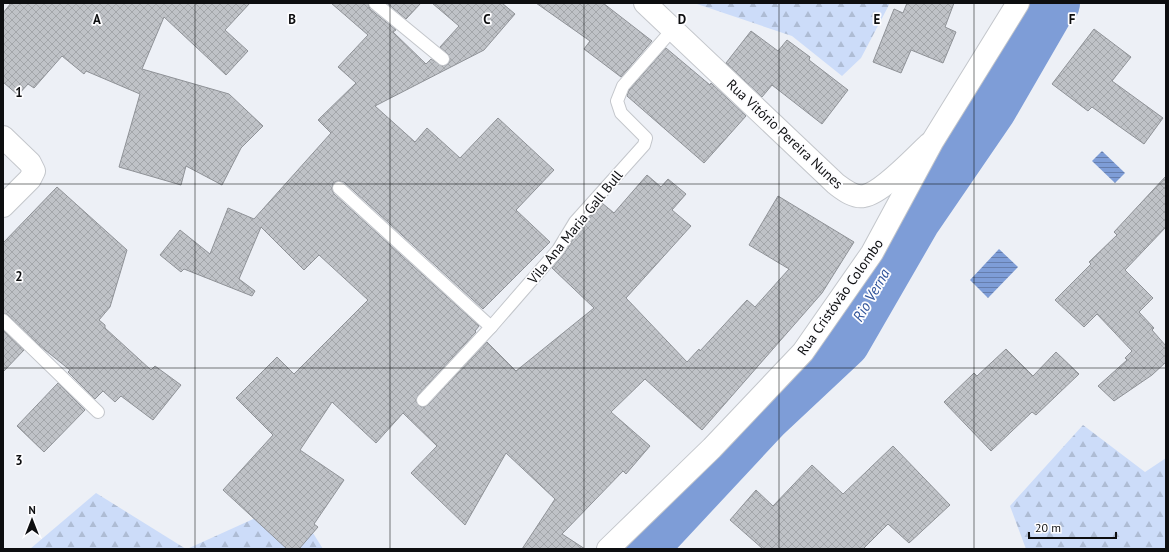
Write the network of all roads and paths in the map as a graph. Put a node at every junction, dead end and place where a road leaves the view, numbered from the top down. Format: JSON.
{"nodes":[{"id":1,"x":376,"y":3,"type":"edge"},
{"id":2,"x":645,"y":3,"type":"edge"},
{"id":3,"x":1018,"y":3,"type":"edge"},
{"id":4,"x":673,"y":29,"type":"junction"},
{"id":5,"x":443,"y":59,"type":"dead end"},
{"id":6,"x":3,"y":137,"type":"edge"},
{"id":7,"x":932,"y":142,"type":"junction"},
{"id":8,"x":339,"y":188,"type":"dead end"},
{"id":9,"x":3,"y":206,"type":"edge"},
{"id":10,"x":3,"y":320,"type":"edge"},
{"id":11,"x":491,"y":327,"type":"junction"},
{"id":12,"x":423,"y":400,"type":"dead end"},
{"id":13,"x":98,"y":412,"type":"dead end"},
{"id":14,"x":608,"y":549,"type":"edge"}],
"edges":[{"from":1,"to":5,"type":"lane"},
{"from":2,"to":4,"type":"main road","name":"Rua Vitório Pereira Nunes"},
{"from":3,"to":7,"type":"main road","name":"Rua Cristóvão Colombo"},
{"from":4,"to":7,"type":"main road","name":"Rua Vitório Pereira Nunes"},
{"from":4,"to":11,"type":"lane","name":"Vila Ana Maria Gall Bull"},
{"from":6,"to":9,"type":"main road"},
{"from":7,"to":14,"type":"main road","name":"Rua Cristóvão Colombo"},
{"from":8,"to":11,"type":"lane"},
{"from":10,"to":13,"type":"lane"},
{"from":11,"to":12,"type":"lane","name":"Vila Ana Maria Gall Bull"}]}
